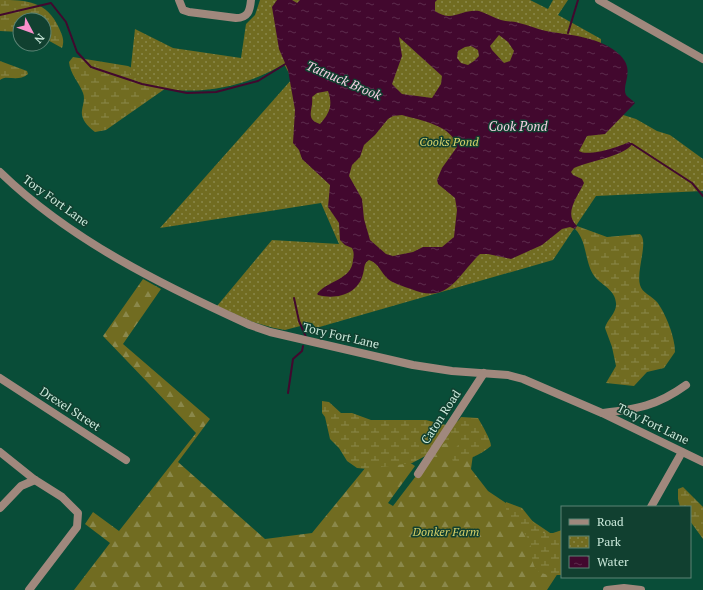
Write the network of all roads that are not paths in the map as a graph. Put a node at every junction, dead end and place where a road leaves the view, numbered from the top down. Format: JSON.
{"nodes":[{"id":1,"x":179,"y":0,"type":"edge"},
{"id":2,"x":251,"y":0,"type":"edge"},
{"id":3,"x":599,"y":0,"type":"edge"},
{"id":4,"x":703,"y":59,"type":"edge"},
{"id":5,"x":0,"y":172,"type":"edge"},
{"id":6,"x":484,"y":373,"type":"junction"},
{"id":7,"x":0,"y":378,"type":"edge"},
{"id":8,"x":686,"y":385,"type":"dead end"},
{"id":9,"x":602,"y":413,"type":"junction"},
{"id":10,"x":0,"y":452,"type":"edge"},
{"id":11,"x":682,"y":452,"type":"junction"},
{"id":12,"x":126,"y":460,"type":"dead end"},
{"id":13,"x":703,"y":462,"type":"edge"},
{"id":14,"x":418,"y":474,"type":"dead end"},
{"id":15,"x":35,"y":480,"type":"junction"},
{"id":16,"x":652,"y":506,"type":"edge"},
{"id":17,"x":0,"y":508,"type":"edge"},
{"id":18,"x":29,"y":590,"type":"edge"},
{"id":19,"x":607,"y":590,"type":"edge"},
{"id":20,"x":641,"y":590,"type":"edge"}],
"edges":[{"from":1,"to":2,"type":"street"},
{"from":3,"to":4,"type":"street"},
{"from":5,"to":6,"type":"street","name":"Tory Fort Lane"},
{"from":6,"to":9,"type":"street","name":"Tory Fort Lane"},
{"from":6,"to":14,"type":"street","name":"Caton Road"},
{"from":7,"to":12,"type":"street","name":"Drexel Street"},
{"from":8,"to":9,"type":"street"},
{"from":9,"to":11,"type":"street","name":"Tory Fort Lane"},
{"from":10,"to":15,"type":"street"},
{"from":11,"to":13,"type":"street","name":"Tory Fort Lane"},
{"from":11,"to":16,"type":"street"},
{"from":15,"to":17,"type":"street"},
{"from":15,"to":18,"type":"street"},
{"from":19,"to":20,"type":"street"}]}
